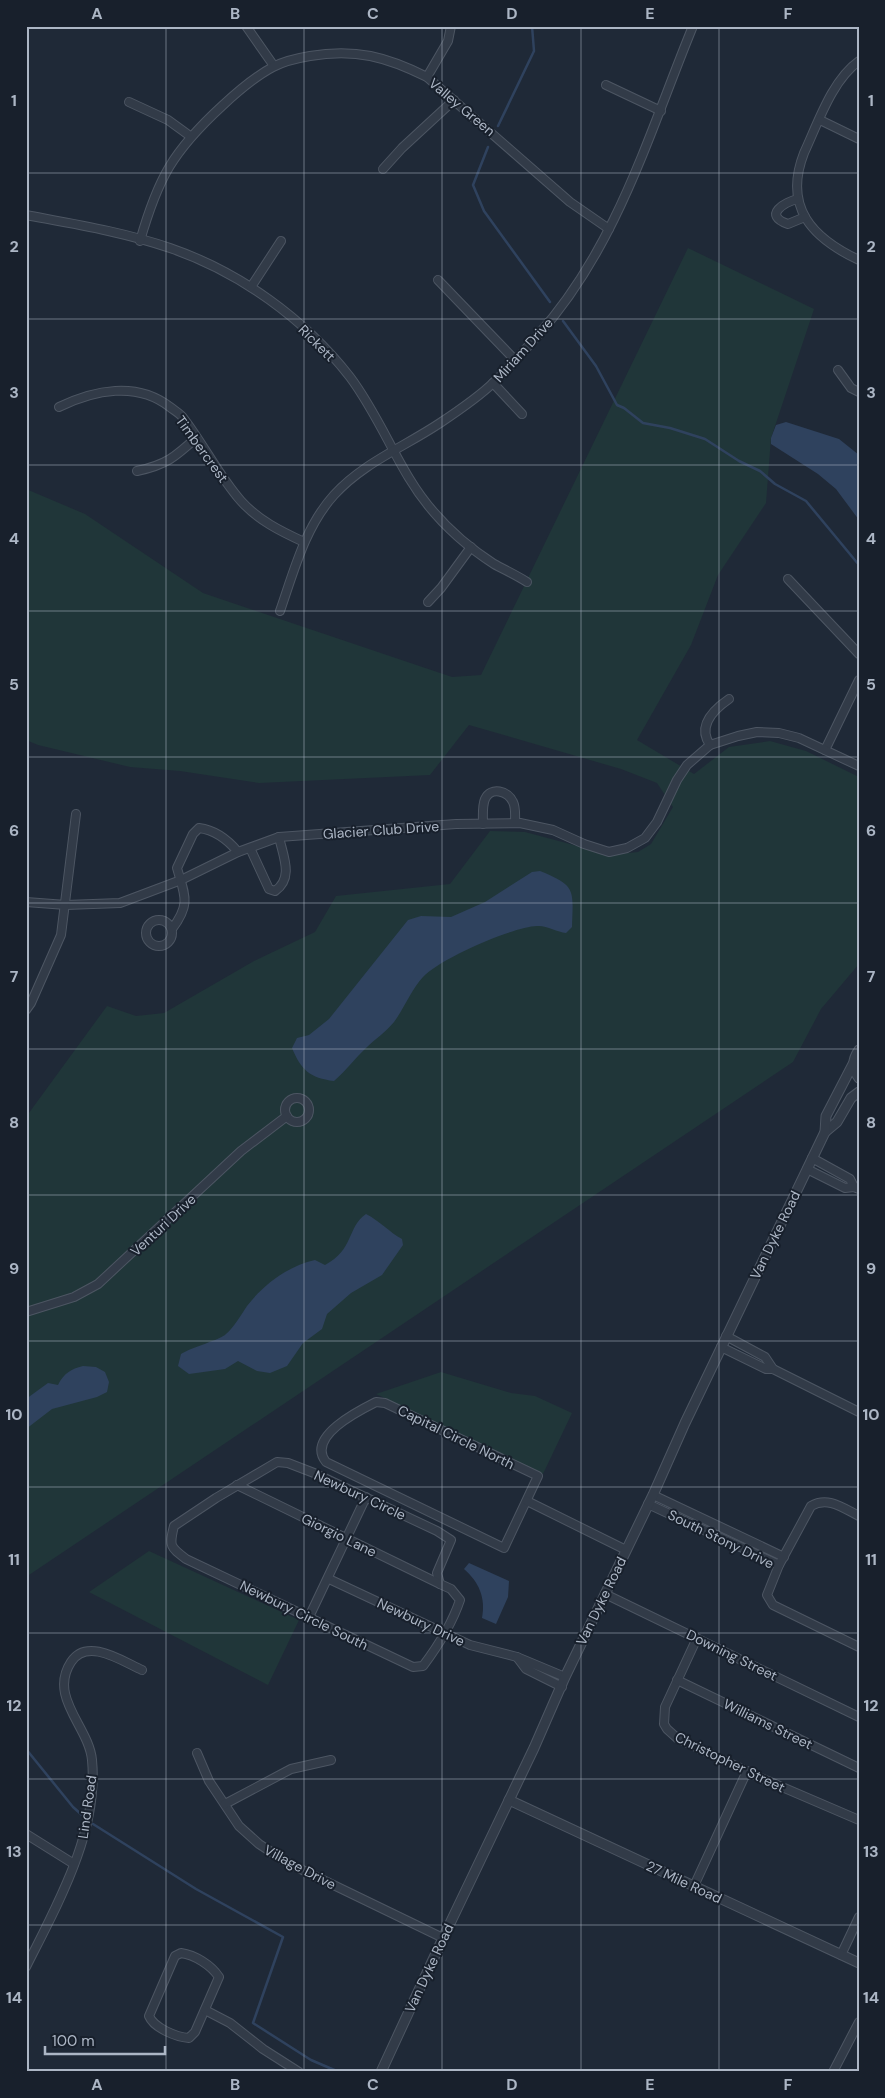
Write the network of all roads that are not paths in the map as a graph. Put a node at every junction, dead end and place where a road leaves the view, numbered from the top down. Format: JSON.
{"nodes":[{"id":1,"x":246,"y":26,"type":"edge"},
{"id":2,"x":451,"y":26,"type":"edge"},
{"id":3,"x":693,"y":26,"type":"edge"},
{"id":4,"x":859,"y":61,"type":"edge"},
{"id":5,"x":274,"y":66,"type":"junction"},
{"id":6,"x":427,"y":77,"type":"junction"},
{"id":7,"x":606,"y":85,"type":"dead end"},
{"id":8,"x":454,"y":100,"type":"junction"},
{"id":9,"x":129,"y":102,"type":"dead end"},
{"id":10,"x":660,"y":111,"type":"junction"},
{"id":11,"x":820,"y":120,"type":"junction"},
{"id":12,"x":190,"y":136,"type":"junction"},
{"id":13,"x":859,"y":139,"type":"edge"},
{"id":14,"x":383,"y":169,"type":"dead end"},
{"id":15,"x":798,"y":198,"type":"junction"},
{"id":16,"x":26,"y":215,"type":"edge"},
{"id":17,"x":805,"y":217,"type":"junction"},
{"id":18,"x":609,"y":230,"type":"junction"},
{"id":19,"x":140,"y":241,"type":"junction"},
{"id":20,"x":281,"y":241,"type":"dead end"},
{"id":21,"x":859,"y":260,"type":"edge"},
{"id":22,"x":438,"y":280,"type":"dead end"},
{"id":23,"x":251,"y":287,"type":"junction"},
{"id":24,"x":515,"y":360,"type":"junction"},
{"id":25,"x":838,"y":370,"type":"dead end"},
{"id":26,"x":493,"y":384,"type":"junction"},
{"id":27,"x":859,"y":392,"type":"edge"},
{"id":28,"x":59,"y":408,"type":"dead end"},
{"id":29,"x":522,"y":414,"type":"dead end"},
{"id":30,"x":196,"y":438,"type":"junction"},
{"id":31,"x":395,"y":450,"type":"junction"},
{"id":32,"x":137,"y":471,"type":"dead end"},
{"id":33,"x":304,"y":542,"type":"junction"},
{"id":34,"x":471,"y":547,"type":"junction"},
{"id":35,"x":788,"y":579,"type":"dead end"},
{"id":36,"x":527,"y":582,"type":"dead end"},
{"id":37,"x":428,"y":602,"type":"dead end"},
{"id":38,"x":280,"y":611,"type":"dead end"},
{"id":39,"x":859,"y":654,"type":"edge"},
{"id":40,"x":859,"y":680,"type":"edge"},
{"id":41,"x":729,"y":699,"type":"dead end"},
{"id":42,"x":710,"y":745,"type":"junction"},
{"id":43,"x":825,"y":750,"type":"junction"},
{"id":44,"x":859,"y":766,"type":"edge"},
{"id":45,"x":76,"y":814,"type":"dead end"},
{"id":46,"x":515,"y":823,"type":"junction"},
{"id":47,"x":484,"y":824,"type":"junction"},
{"id":48,"x":279,"y":837,"type":"junction"},
{"id":49,"x":250,"y":848,"type":"junction"},
{"id":50,"x":238,"y":852,"type":"junction"},
{"id":51,"x":181,"y":880,"type":"junction"},
{"id":52,"x":26,"y":902,"type":"edge"},
{"id":53,"x":66,"y":905,"type":"junction"},
{"id":54,"x":172,"y":929,"type":"dead end"},
{"id":55,"x":26,"y":1010,"type":"edge"},
{"id":56,"x":859,"y":1050,"type":"edge"},
{"id":57,"x":853,"y":1064,"type":"junction"},
{"id":58,"x":859,"y":1078,"type":"edge"},
{"id":59,"x":859,"y":1092,"type":"edge"},
{"id":60,"x":287,"y":1116,"type":"dead end"},
{"id":61,"x":825,"y":1132,"type":"junction"},
{"id":62,"x":812,"y":1158,"type":"junction"},
{"id":63,"x":807,"y":1169,"type":"junction"},
{"id":64,"x":856,"y":1188,"type":"edge"},
{"id":65,"x":26,"y":1312,"type":"edge"},
{"id":66,"x":726,"y":1336,"type":"junction"},
{"id":67,"x":721,"y":1347,"type":"junction"},
{"id":68,"x":773,"y":1369,"type":"junction"},
{"id":69,"x":859,"y":1412,"type":"edge"},
{"id":70,"x":237,"y":1486,"type":"junction"},
{"id":71,"x":366,"y":1497,"type":"junction"},
{"id":72,"x":650,"y":1499,"type":"junction"},
{"id":73,"x":527,"y":1502,"type":"junction"},
{"id":74,"x":859,"y":1516,"type":"edge"},
{"id":75,"x":174,"y":1526,"type":"joint"},
{"id":76,"x":459,"y":1526,"type":"junction"},
{"id":77,"x":346,"y":1539,"type":"junction"},
{"id":78,"x":451,"y":1540,"type":"junction"},
{"id":79,"x":626,"y":1550,"type":"junction"},
{"id":80,"x":784,"y":1557,"type":"junction"},
{"id":81,"x":780,"y":1565,"type":"junction"},
{"id":82,"x":329,"y":1579,"type":"junction"},
{"id":83,"x":440,"y":1584,"type":"junction"},
{"id":84,"x":604,"y":1594,"type":"junction"},
{"id":85,"x":310,"y":1618,"type":"junction"},
{"id":86,"x":444,"y":1633,"type":"junction"},
{"id":87,"x":698,"y":1638,"type":"junction"},
{"id":88,"x":859,"y":1647,"type":"edge"},
{"id":89,"x":517,"y":1657,"type":"junction"},
{"id":90,"x":142,"y":1670,"type":"dead end"},
{"id":91,"x":565,"y":1677,"type":"junction"},
{"id":92,"x":677,"y":1680,"type":"junction"},
{"id":93,"x":562,"y":1687,"type":"junction"},
{"id":94,"x":859,"y":1716,"type":"edge"},
{"id":95,"x":197,"y":1753,"type":"dead end"},
{"id":96,"x":332,"y":1760,"type":"dead end"},
{"id":97,"x":859,"y":1768,"type":"edge"},
{"id":98,"x":747,"y":1772,"type":"junction"},
{"id":99,"x":509,"y":1800,"type":"junction"},
{"id":100,"x":225,"y":1804,"type":"junction"},
{"id":101,"x":859,"y":1820,"type":"edge"},
{"id":102,"x":26,"y":1834,"type":"edge"},
{"id":103,"x":74,"y":1864,"type":"junction"},
{"id":104,"x":694,"y":1886,"type":"junction"},
{"id":105,"x":859,"y":1917,"type":"edge"},
{"id":106,"x":443,"y":1938,"type":"junction"},
{"id":107,"x":26,"y":1944,"type":"edge"},
{"id":108,"x":35,"y":1949,"type":"junction"},
{"id":109,"x":841,"y":1955,"type":"junction"},
{"id":110,"x":859,"y":1963,"type":"edge"},
{"id":111,"x":26,"y":1967,"type":"edge"},
{"id":112,"x":205,"y":2010,"type":"junction"},
{"id":113,"x":859,"y":2022,"type":"edge"},
{"id":114,"x":299,"y":2072,"type":"edge"},
{"id":115,"x":382,"y":2072,"type":"edge"},
{"id":116,"x":833,"y":2072,"type":"edge"}],
"edges":[{"from":1,"to":5,"type":"street"},
{"from":2,"to":6,"type":"street"},
{"from":3,"to":10,"type":"street","name":"Miriam Drive"},
{"from":4,"to":11,"type":"street"},
{"from":5,"to":6,"type":"street","name":"Valley Green"},
{"from":5,"to":12,"type":"street","name":"Valley Green"},
{"from":6,"to":8,"type":"street","name":"Valley Green"},
{"from":7,"to":10,"type":"street"},
{"from":8,"to":14,"type":"street"},
{"from":8,"to":18,"type":"street","name":"Valley Green"},
{"from":9,"to":12,"type":"street"},
{"from":10,"to":18,"type":"street","name":"Miriam Drive"},
{"from":11,"to":13,"type":"street"},
{"from":11,"to":15,"type":"street"},
{"from":12,"to":19,"type":"street","name":"Valley Green"},
{"from":15,"to":17,"type":"street"},
{"from":15,"to":17,"type":"street"},
{"from":16,"to":19,"type":"street","name":"Rickett"},
{"from":17,"to":21,"type":"street"},
{"from":18,"to":24,"type":"street","name":"Miriam Drive"},
{"from":19,"to":23,"type":"street","name":"Rickett"},
{"from":20,"to":23,"type":"street"},
{"from":22,"to":24,"type":"street"},
{"from":23,"to":31,"type":"street","name":"Rickett"},
{"from":24,"to":26,"type":"street","name":"Miriam Drive"},
{"from":25,"to":27,"type":"street"},
{"from":26,"to":29,"type":"street"},
{"from":26,"to":31,"type":"street","name":"Miriam Drive"},
{"from":28,"to":30,"type":"street","name":"Timbercrest"},
{"from":30,"to":32,"type":"street"},
{"from":30,"to":33,"type":"street","name":"Timbercrest"},
{"from":31,"to":33,"type":"street","name":"Miriam Drive"},
{"from":31,"to":34,"type":"street","name":"Rickett"},
{"from":33,"to":38,"type":"street","name":"Miriam Drive"},
{"from":34,"to":36,"type":"street","name":"Rickett"},
{"from":34,"to":37,"type":"street"},
{"from":35,"to":39,"type":"street"},
{"from":40,"to":43,"type":"street"},
{"from":41,"to":42,"type":"street"},
{"from":42,"to":43,"type":"street","name":"Glacier Club Drive"},
{"from":42,"to":46,"type":"street","name":"Glacier Club Drive"},
{"from":43,"to":44,"type":"street","name":"Glacier Club Drive"},
{"from":45,"to":53,"type":"street"},
{"from":46,"to":47,"type":"street","name":"Glacier Club Drive"},
{"from":46,"to":47,"type":"street"},
{"from":47,"to":48,"type":"street","name":"Glacier Club Drive"},
{"from":48,"to":49,"type":"street","name":"Glacier Club Drive"},
{"from":48,"to":49,"type":"street"},
{"from":49,"to":50,"type":"street","name":"Glacier Club Drive"},
{"from":50,"to":51,"type":"street","name":"Glacier Club Drive"},
{"from":50,"to":51,"type":"street"},
{"from":51,"to":53,"type":"street","name":"Glacier Club Drive"},
{"from":51,"to":54,"type":"street"},
{"from":52,"to":53,"type":"street","name":"Glacier Club Drive"},
{"from":53,"to":55,"type":"street"},
{"from":56,"to":57,"type":"street","name":"Van Dyke Road"},
{"from":57,"to":58,"type":"street"},
{"from":57,"to":61,"type":"street","name":"Van Dyke Road"},
{"from":59,"to":61,"type":"street","name":"Van Dyke Road"},
{"from":60,"to":65,"type":"street","name":"Venturi Drive"},
{"from":61,"to":62,"type":"street","name":"Van Dyke Road"},
{"from":62,"to":63,"type":"street","name":"Van Dyke Road"},
{"from":62,"to":64,"type":"street"},
{"from":63,"to":64,"type":"street"},
{"from":63,"to":66,"type":"street","name":"Van Dyke Road"},
{"from":66,"to":67,"type":"street","name":"Van Dyke Road"},
{"from":66,"to":68,"type":"street"},
{"from":67,"to":68,"type":"street"},
{"from":67,"to":72,"type":"street","name":"Van Dyke Road"},
{"from":68,"to":69,"type":"street"},
{"from":70,"to":71,"type":"street","name":"Newbury Circle"},
{"from":70,"to":75,"type":"street","name":"Newbury Circle"},
{"from":70,"to":77,"type":"street","name":"Giorgio Lane"},
{"from":71,"to":77,"type":"street"},
{"from":71,"to":78,"type":"street","name":"Newbury Circle"},
{"from":72,"to":79,"type":"street","name":"Van Dyke Road"},
{"from":72,"to":80,"type":"street","name":"South Stony Drive"},
{"from":72,"to":81,"type":"street","name":"South Stony Drive"},
{"from":73,"to":76,"type":"street"},
{"from":73,"to":76,"type":"street","name":"Capital Circle North"},
{"from":73,"to":79,"type":"street"},
{"from":74,"to":80,"type":"street"},
{"from":75,"to":85,"type":"street","name":"Newbury Circle South"},
{"from":76,"to":78,"type":"street"},
{"from":77,"to":82,"type":"street"},
{"from":77,"to":83,"type":"street","name":"Giorgio Lane"},
{"from":78,"to":83,"type":"street"},
{"from":79,"to":84,"type":"street","name":"Van Dyke Road"},
{"from":80,"to":81,"type":"street"},
{"from":81,"to":88,"type":"street","name":"South Stony Drive"},
{"from":82,"to":85,"type":"street"},
{"from":82,"to":86,"type":"street","name":"Newbury Drive"},
{"from":83,"to":86,"type":"street"},
{"from":84,"to":87,"type":"street","name":"Downing Street"},
{"from":84,"to":91,"type":"street","name":"Van Dyke Road"},
{"from":85,"to":86,"type":"street","name":"Newbury Circle South"},
{"from":86,"to":89,"type":"street","name":"Newbury Drive"},
{"from":87,"to":92,"type":"street","name":"Christopher Street"},
{"from":87,"to":94,"type":"street","name":"Downing Street"},
{"from":89,"to":91,"type":"street","name":"Newbury Drive"},
{"from":89,"to":93,"type":"street","name":"Newbury Drive"},
{"from":90,"to":103,"type":"street","name":"Lind Road"},
{"from":91,"to":93,"type":"street","name":"Van Dyke Road"},
{"from":92,"to":97,"type":"street","name":"Williams Street"},
{"from":92,"to":98,"type":"street","name":"Christopher Street"},
{"from":93,"to":99,"type":"street","name":"Van Dyke Road"},
{"from":95,"to":100,"type":"street","name":"Village Drive"},
{"from":96,"to":100,"type":"street"},
{"from":98,"to":101,"type":"street","name":"Christopher Street"},
{"from":98,"to":104,"type":"street"},
{"from":99,"to":104,"type":"street","name":"27 Mile Road"},
{"from":99,"to":106,"type":"street","name":"Van Dyke Road"},
{"from":100,"to":106,"type":"street","name":"Village Drive"},
{"from":102,"to":103,"type":"street"},
{"from":103,"to":108,"type":"street","name":"Lind Road"},
{"from":104,"to":109,"type":"street","name":"27 Mile Road"},
{"from":105,"to":109,"type":"street"},
{"from":106,"to":115,"type":"street","name":"Van Dyke Road"},
{"from":107,"to":108,"type":"street"},
{"from":108,"to":111,"type":"street","name":"Lind Road"},
{"from":109,"to":110,"type":"street","name":"27 Mile Road"},
{"from":112,"to":112,"type":"street"},
{"from":112,"to":114,"type":"street"},
{"from":113,"to":116,"type":"street"}]}
